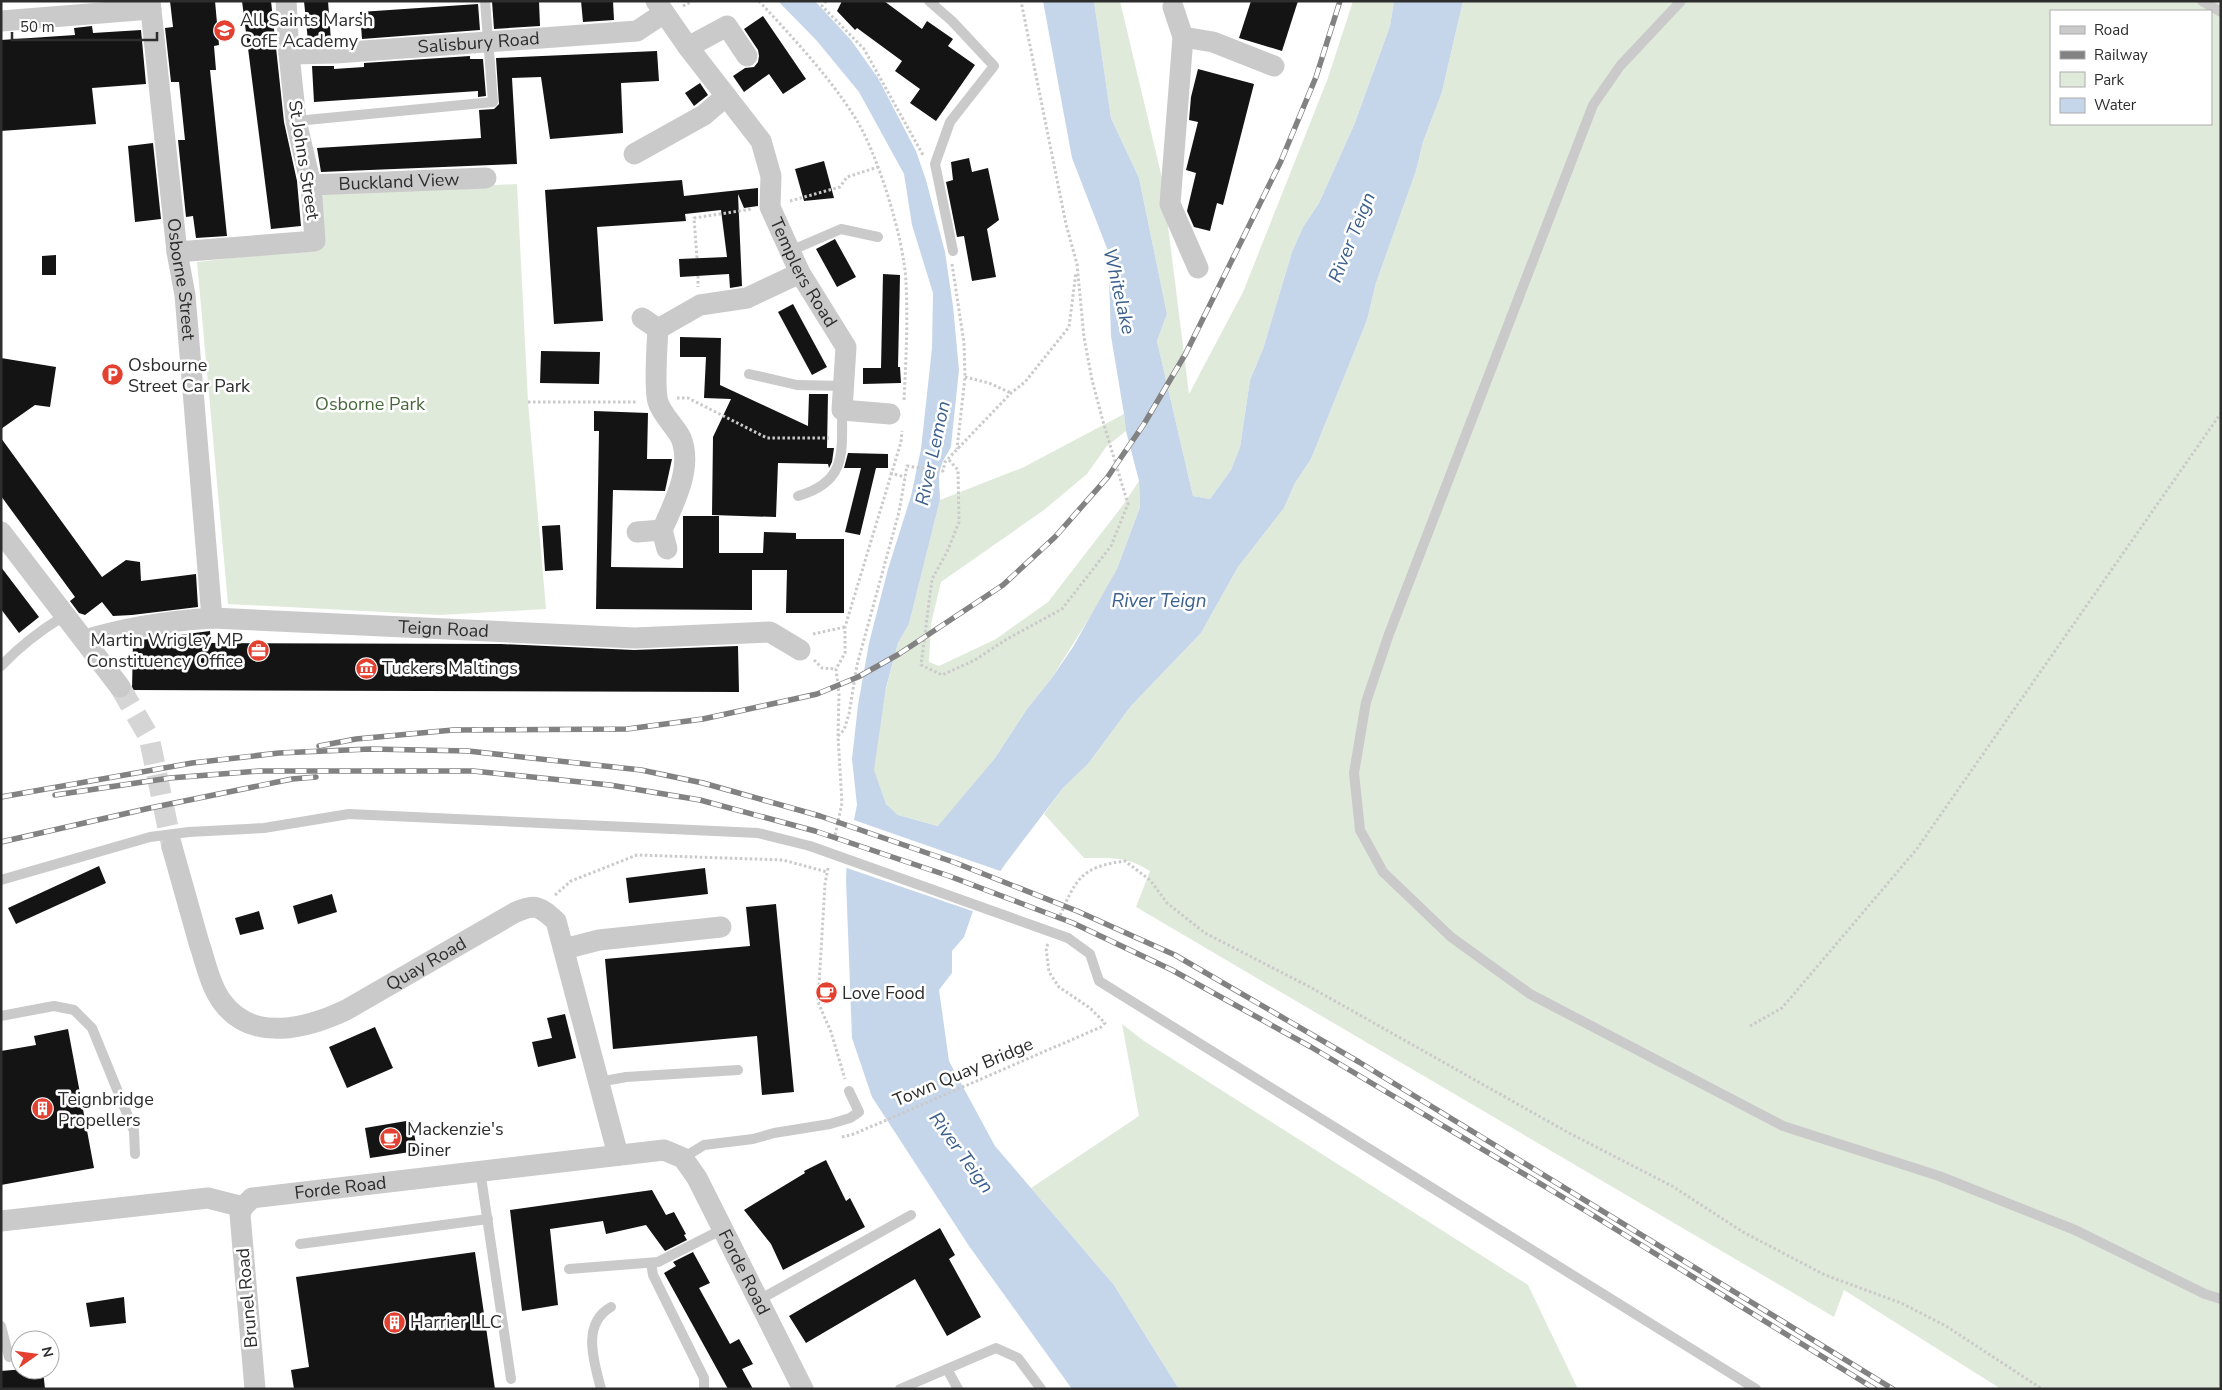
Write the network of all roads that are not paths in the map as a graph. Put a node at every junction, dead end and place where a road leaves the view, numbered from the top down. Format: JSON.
{"nodes":[{"id":1,"x":286,"y":1,"type":"edge"},
{"id":2,"x":485,"y":1,"type":"edge"},
{"id":3,"x":929,"y":1,"type":"edge"},
{"id":4,"x":1681,"y":1,"type":"edge"},
{"id":5,"x":2202,"y":1,"type":"edge"},
{"id":6,"x":150,"y":5,"type":"edge"},
{"id":7,"x":660,"y":7,"type":"edge"},
{"id":8,"x":1173,"y":7,"type":"dead end"},
{"id":9,"x":2221,"y":12,"type":"edge"},
{"id":10,"x":1,"y":21,"type":"edge"},
{"id":11,"x":1183,"y":37,"type":"junction"},
{"id":12,"x":489,"y":41,"type":"junction"},
{"id":13,"x":688,"y":47,"type":"junction"},
{"id":14,"x":289,"y":54,"type":"junction"},
{"id":15,"x":747,"y":56,"type":"dead end"},
{"id":16,"x":1274,"y":66,"type":"dead end"},
{"id":17,"x":726,"y":96,"type":"junction"},
{"id":18,"x":296,"y":121,"type":"junction"},
{"id":19,"x":634,"y":154,"type":"dead end"},
{"id":20,"x":486,"y":178,"type":"dead end"},
{"id":21,"x":311,"y":185,"type":"junction"},
{"id":22,"x":878,"y":237,"type":"dead end"},
{"id":23,"x":790,"y":251,"type":"junction"},
{"id":24,"x":177,"y":252,"type":"junction"},
{"id":25,"x":952,"y":256,"type":"road end"},
{"id":26,"x":1198,"y":268,"type":"dead end"},
{"id":27,"x":800,"y":273,"type":"junction"},
{"id":28,"x":749,"y":374,"type":"dead end"},
{"id":29,"x":844,"y":386,"type":"junction"},
{"id":30,"x":842,"y":410,"type":"junction"},
{"id":31,"x":890,"y":414,"type":"dead end"},
{"id":32,"x":798,"y":496,"type":"dead end"},
{"id":33,"x":1,"y":532,"type":"edge"},
{"id":34,"x":637,"y":532,"type":"dead end"},
{"id":35,"x":64,"y":616,"type":"junction"},
{"id":36,"x":212,"y":618,"type":"junction"},
{"id":37,"x":85,"y":640,"type":"junction"},
{"id":38,"x":792,"y":645,"type":"road end"},
{"id":39,"x":1,"y":666,"type":"edge"},
{"id":40,"x":120,"y":687,"type":"tunnel mouth"},
{"id":41,"x":172,"y":846,"type":"tunnel mouth"},
{"id":42,"x":1,"y":880,"type":"edge"},
{"id":43,"x":721,"y":927,"type":"dead end"},
{"id":44,"x":564,"y":950,"type":"junction"},
{"id":45,"x":1,"y":1016,"type":"edge"},
{"id":46,"x":738,"y":1070,"type":"dead end"},
{"id":47,"x":599,"y":1082,"type":"junction"},
{"id":48,"x":849,"y":1091,"type":"road end"},
{"id":49,"x":135,"y":1154,"type":"dead end"},
{"id":50,"x":618,"y":1155,"type":"junction"},
{"id":51,"x":683,"y":1158,"type":"junction"},
{"id":52,"x":480,"y":1170,"type":"junction"},
{"id":53,"x":242,"y":1207,"type":"junction"},
{"id":54,"x":911,"y":1215,"type":"dead end"},
{"id":55,"x":488,"y":1219,"type":"junction"},
{"id":56,"x":1,"y":1220,"type":"edge"},
{"id":57,"x":723,"y":1229,"type":"junction"},
{"id":58,"x":300,"y":1244,"type":"dead end"},
{"id":59,"x":651,"y":1263,"type":"junction"},
{"id":60,"x":569,"y":1270,"type":"dead end"},
{"id":61,"x":2221,"y":1299,"type":"edge"},
{"id":62,"x":759,"y":1300,"type":"junction"},
{"id":63,"x":612,"y":1306,"type":"dead end"},
{"id":64,"x":1,"y":1326,"type":"edge"},
{"id":65,"x":9,"y":1357,"type":"dead end"},
{"id":66,"x":947,"y":1369,"type":"junction"},
{"id":67,"x":512,"y":1379,"type":"dead end"},
{"id":68,"x":255,"y":1389,"type":"edge"},
{"id":69,"x":601,"y":1389,"type":"edge"},
{"id":70,"x":704,"y":1389,"type":"edge"},
{"id":71,"x":803,"y":1389,"type":"edge"},
{"id":72,"x":900,"y":1389,"type":"edge"},
{"id":73,"x":958,"y":1389,"type":"edge"},
{"id":74,"x":1041,"y":1389,"type":"edge"},
{"id":75,"x":1756,"y":1389,"type":"edge"}],
"edges":[{"from":1,"to":14,"type":"street","name":"St Johns Street"},
{"from":2,"to":12,"type":"lane"},
{"from":3,"to":25,"type":"lane"},
{"from":4,"to":61,"type":"lane"},
{"from":5,"to":9,"type":"lane"},
{"from":6,"to":10,"type":"street"},
{"from":6,"to":24,"type":"street","name":"Osborne Street"},
{"from":7,"to":12,"type":"street","name":"Salisbury Road"},
{"from":7,"to":13,"type":"street","name":"Templers Road"},
{"from":8,"to":11,"type":"street"},
{"from":11,"to":16,"type":"street"},
{"from":11,"to":26,"type":"street"},
{"from":12,"to":14,"type":"street","name":"Salisbury Road"},
{"from":12,"to":18,"type":"lane"},
{"from":13,"to":15,"type":"street"},
{"from":13,"to":17,"type":"street","name":"Templers Road"},
{"from":14,"to":18,"type":"street","name":"St Johns Street"},
{"from":17,"to":19,"type":"street"},
{"from":17,"to":23,"type":"street","name":"Templers Road"},
{"from":18,"to":21,"type":"street","name":"St Johns Street"},
{"from":20,"to":21,"type":"street","name":"Buckland View"},
{"from":21,"to":24,"type":"street","name":"St Johns Street"},
{"from":22,"to":23,"type":"lane"},
{"from":23,"to":27,"type":"street","name":"Templers Road"},
{"from":24,"to":36,"type":"street","name":"Osborne Street"},
{"from":27,"to":29,"type":"street","name":"Templers Road"},
{"from":27,"to":34,"type":"street"},
{"from":28,"to":29,"type":"lane"},
{"from":29,"to":30,"type":"street","name":"Templers Road"},
{"from":30,"to":31,"type":"street"},
{"from":30,"to":32,"type":"lane"},
{"from":33,"to":35,"type":"street"},
{"from":35,"to":37,"type":"street"},
{"from":35,"to":39,"type":"lane"},
{"from":36,"to":37,"type":"street","name":"Teign Road"},
{"from":36,"to":38,"type":"street","name":"Teign Road"},
{"from":37,"to":40,"type":"street"},
{"from":41,"to":44,"type":"street","name":"Quay Road"},
{"from":42,"to":75,"type":"lane","bridge":true},
{"from":43,"to":44,"type":"street"},
{"from":44,"to":47,"type":"street"},
{"from":45,"to":49,"type":"lane"},
{"from":46,"to":47,"type":"lane"},
{"from":47,"to":50,"type":"street"},
{"from":48,"to":51,"type":"lane"},
{"from":50,"to":51,"type":"street","name":"Forde Road"},
{"from":50,"to":52,"type":"street","name":"Forde Road"},
{"from":51,"to":57,"type":"street","name":"Forde Road"},
{"from":52,"to":53,"type":"street","name":"Forde Road"},
{"from":52,"to":55,"type":"lane"},
{"from":53,"to":56,"type":"street"},
{"from":53,"to":68,"type":"street","name":"Brunel Road"},
{"from":54,"to":62,"type":"lane"},
{"from":55,"to":58,"type":"lane"},
{"from":55,"to":67,"type":"lane"},
{"from":57,"to":59,"type":"lane"},
{"from":57,"to":62,"type":"street","name":"Forde Road"},
{"from":59,"to":60,"type":"lane"},
{"from":59,"to":70,"type":"lane"},
{"from":62,"to":71,"type":"street","name":"Forde Road"},
{"from":63,"to":69,"type":"lane"},
{"from":64,"to":65,"type":"lane"},
{"from":66,"to":72,"type":"lane"},
{"from":66,"to":73,"type":"lane"},
{"from":66,"to":74,"type":"lane"}]}
